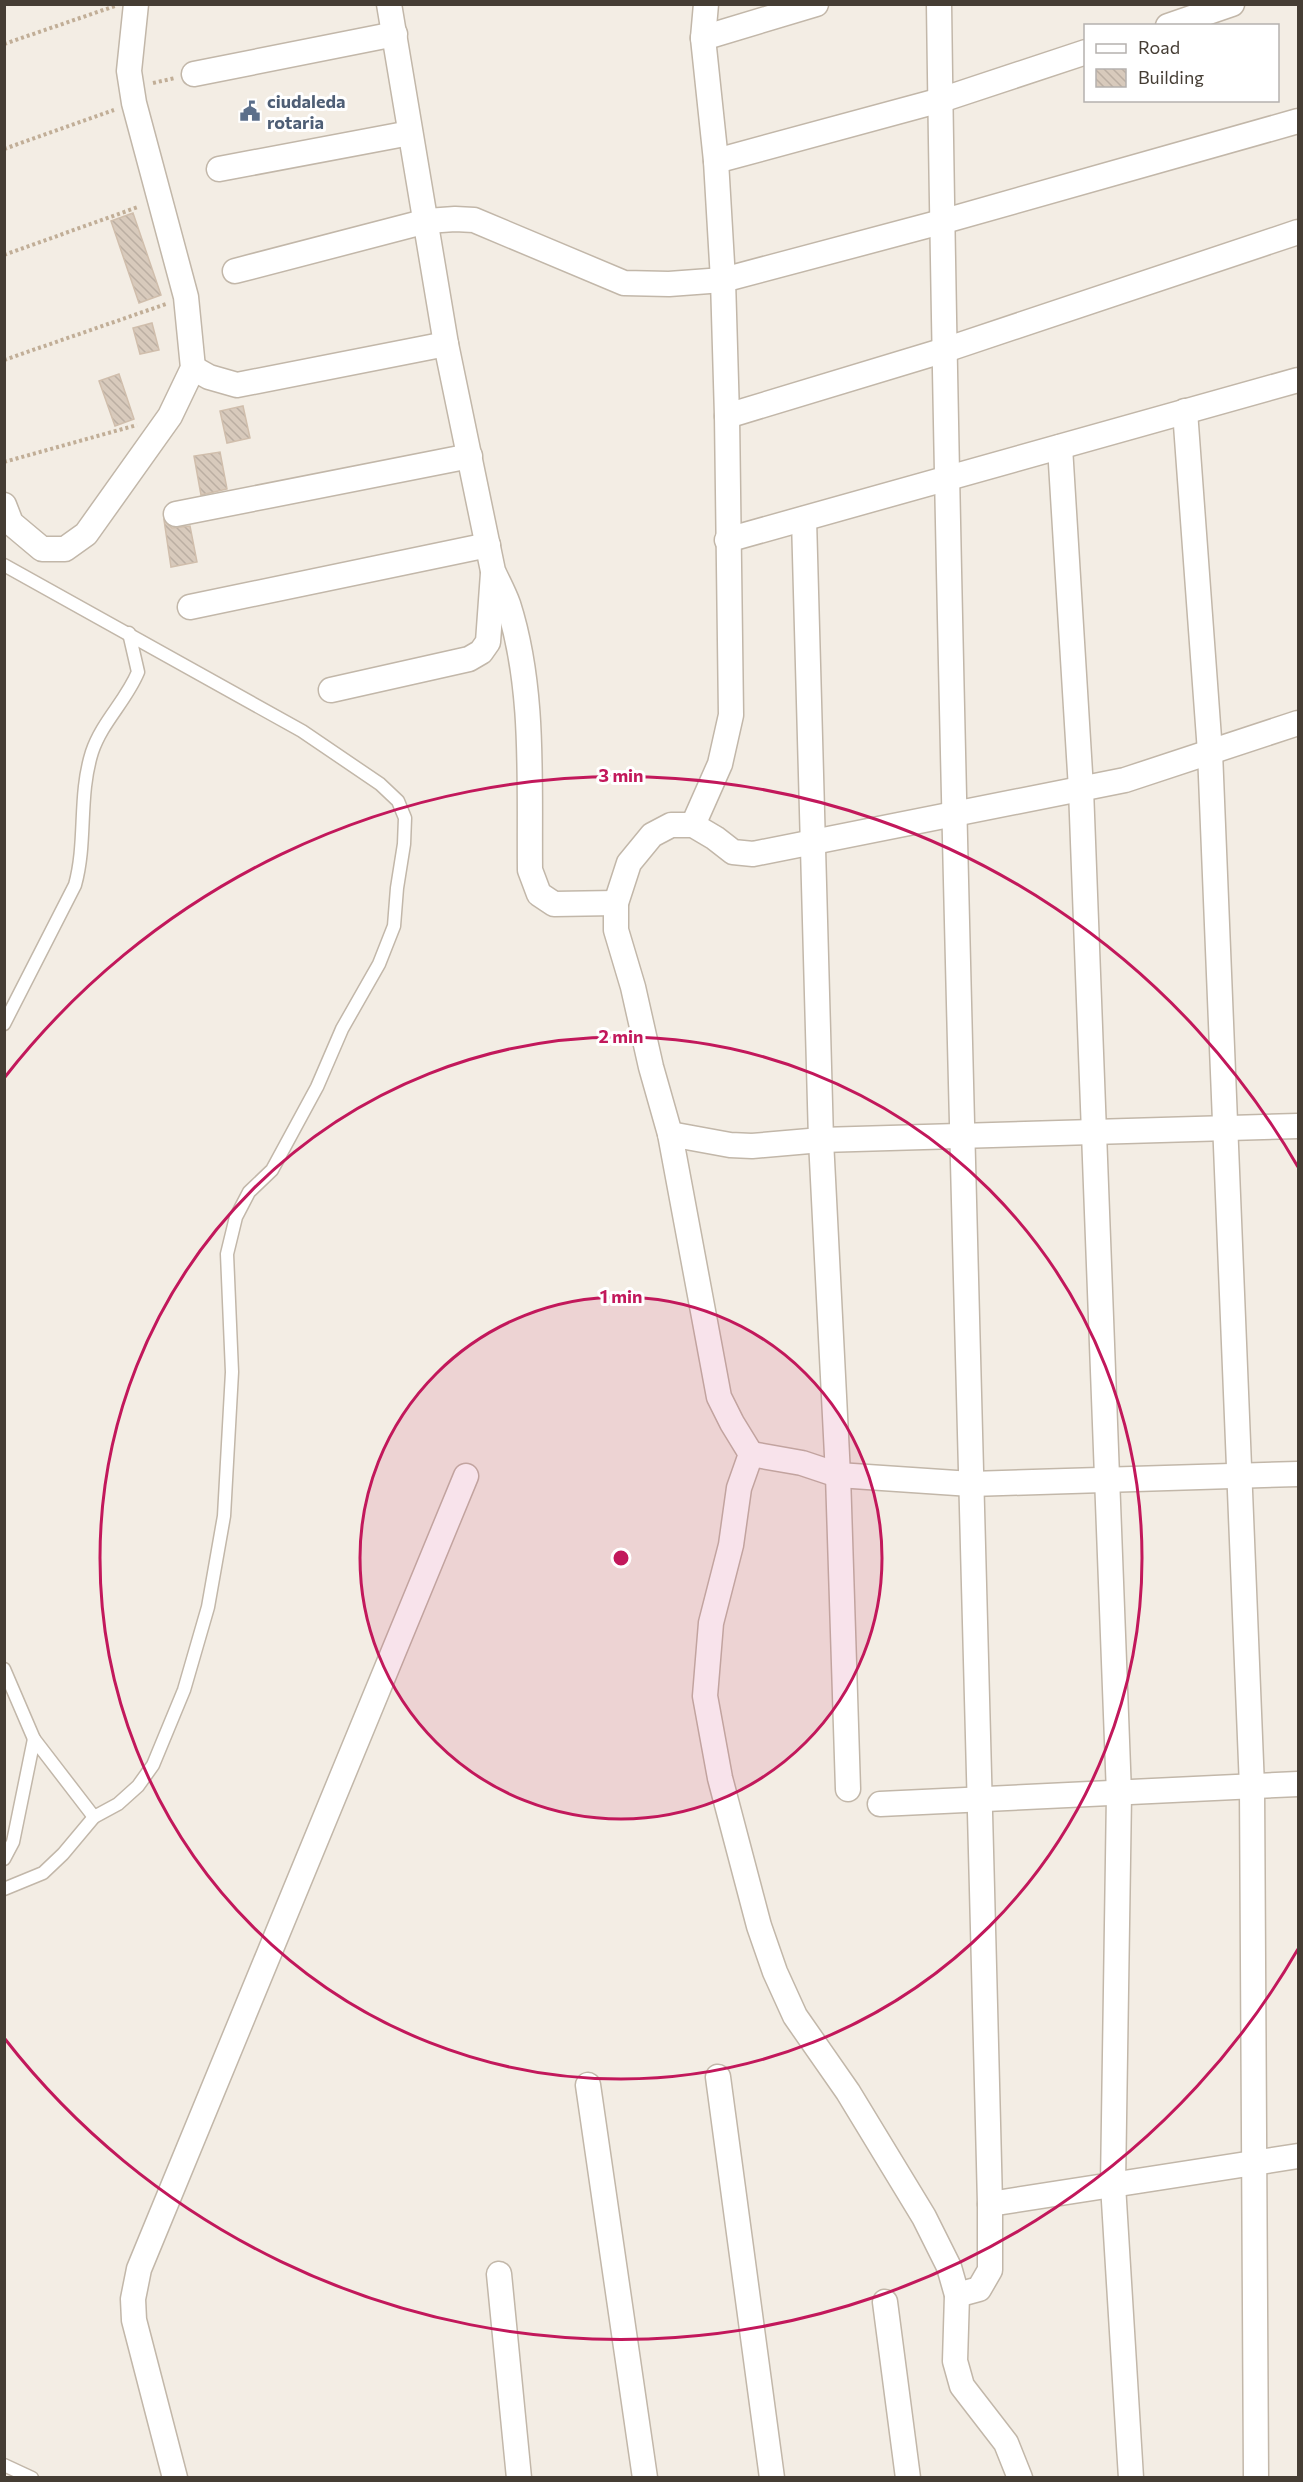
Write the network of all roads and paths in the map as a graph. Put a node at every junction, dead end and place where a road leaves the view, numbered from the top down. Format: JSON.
{"nodes":[{"id":1,"x":119,"y":4,"type":"edge"},
{"id":2,"x":136,"y":4,"type":"edge"},
{"id":3,"x":389,"y":4,"type":"edge"},
{"id":4,"x":706,"y":4,"type":"edge"},
{"id":5,"x":816,"y":4,"type":"edge"},
{"id":6,"x":939,"y":4,"type":"edge"},
{"id":7,"x":1232,"y":4,"type":"edge"},
{"id":8,"x":1174,"y":24,"type":"edge"},
{"id":9,"x":395,"y":34,"type":"junction"},
{"id":10,"x":704,"y":38,"type":"junction"},
{"id":11,"x":4,"y":44,"type":"edge"},
{"id":12,"x":1084,"y":53,"type":"edge"},
{"id":13,"x":194,"y":74,"type":"dead end"},
{"id":14,"x":940,"y":100,"type":"junction"},
{"id":15,"x":134,"y":103,"type":"junction"},
{"id":16,"x":1299,"y":121,"type":"edge"},
{"id":17,"x":410,"y":133,"type":"junction"},
{"id":18,"x":4,"y":149,"type":"edge"},
{"id":19,"x":716,"y":161,"type":"junction"},
{"id":20,"x":219,"y":169,"type":"dead end"},
{"id":21,"x":159,"y":200,"type":"junction"},
{"id":22,"x":427,"y":221,"type":"junction"},
{"id":23,"x":941,"y":222,"type":"junction"},
{"id":24,"x":1299,"y":232,"type":"edge"},
{"id":25,"x":4,"y":255,"type":"edge"},
{"id":26,"x":235,"y":271,"type":"dead end"},
{"id":27,"x":723,"y":280,"type":"junction"},
{"id":28,"x":186,"y":297,"type":"junction"},
{"id":29,"x":446,"y":344,"type":"junction"},
{"id":30,"x":945,"y":350,"type":"junction"},
{"id":31,"x":4,"y":360,"type":"edge"},
{"id":32,"x":201,"y":373,"type":"junction"},
{"id":33,"x":1299,"y":380,"type":"edge"},
{"id":34,"x":1185,"y":411,"type":"junction"},
{"id":35,"x":170,"y":416,"type":"junction"},
{"id":36,"x":727,"y":416,"type":"junction"},
{"id":37,"x":1060,"y":447,"type":"junction"},
{"id":38,"x":470,"y":456,"type":"junction"},
{"id":39,"x":4,"y":462,"type":"edge"},
{"id":40,"x":947,"y":479,"type":"junction"},
{"id":41,"x":4,"y":504,"type":"edge"},
{"id":42,"x":176,"y":514,"type":"dead end"},
{"id":43,"x":804,"y":519,"type":"junction"},
{"id":44,"x":727,"y":540,"type":"junction"},
{"id":45,"x":488,"y":545,"type":"junction"},
{"id":46,"x":4,"y":565,"type":"edge"},
{"id":47,"x":493,"y":571,"type":"junction"},
{"id":48,"x":189,"y":607,"type":"dead end"},
{"id":49,"x":129,"y":633,"type":"junction"},
{"id":50,"x":331,"y":690,"type":"dead end"},
{"id":51,"x":1299,"y":723,"type":"edge"},
{"id":52,"x":1209,"y":752,"type":"junction"},
{"id":53,"x":1081,"y":789,"type":"junction"},
{"id":54,"x":953,"y":814,"type":"junction"},
{"id":55,"x":693,"y":825,"type":"junction"},
{"id":56,"x":813,"y":842,"type":"junction"},
{"id":57,"x":616,"y":903,"type":"junction"},
{"id":58,"x":4,"y":1024,"type":"edge"},
{"id":59,"x":1299,"y":1126,"type":"edge"},
{"id":60,"x":1225,"y":1128,"type":"junction"},
{"id":61,"x":1093,"y":1132,"type":"junction"},
{"id":62,"x":670,"y":1134,"type":"junction"},
{"id":63,"x":962,"y":1136,"type":"junction"},
{"id":64,"x":821,"y":1140,"type":"junction"},
{"id":65,"x":751,"y":1454,"type":"junction"},
{"id":66,"x":1299,"y":1474,"type":"edge"},
{"id":67,"x":838,"y":1475,"type":"junction"},
{"id":68,"x":466,"y":1476,"type":"dead end"},
{"id":69,"x":1239,"y":1476,"type":"junction"},
{"id":70,"x":1107,"y":1480,"type":"junction"},
{"id":71,"x":971,"y":1484,"type":"junction"},
{"id":72,"x":4,"y":1669,"type":"edge"},
{"id":73,"x":34,"y":1739,"type":"junction"},
{"id":74,"x":1299,"y":1785,"type":"edge"},
{"id":75,"x":1252,"y":1787,"type":"junction"},
{"id":76,"x":848,"y":1790,"type":"dead end"},
{"id":77,"x":1119,"y":1794,"type":"junction"},
{"id":78,"x":980,"y":1801,"type":"junction"},
{"id":79,"x":880,"y":1804,"type":"dead end"},
{"id":80,"x":94,"y":1817,"type":"junction"},
{"id":81,"x":4,"y":1859,"type":"edge"},
{"id":82,"x":4,"y":1889,"type":"edge"},
{"id":83,"x":718,"y":2077,"type":"dead end"},
{"id":84,"x":588,"y":2085,"type":"dead end"},
{"id":85,"x":1299,"y":2156,"type":"edge"},
{"id":86,"x":1252,"y":2164,"type":"junction"},
{"id":87,"x":1113,"y":2185,"type":"junction"},
{"id":88,"x":990,"y":2204,"type":"junction"},
{"id":89,"x":499,"y":2274,"type":"dead end"},
{"id":90,"x":957,"y":2295,"type":"junction"},
{"id":91,"x":885,"y":2302,"type":"dead end"},
{"id":92,"x":4,"y":2465,"type":"edge"},
{"id":93,"x":32,"y":2478,"type":"edge"},
{"id":94,"x":175,"y":2478,"type":"edge"},
{"id":95,"x":519,"y":2478,"type":"edge"},
{"id":96,"x":645,"y":2478,"type":"edge"},
{"id":97,"x":772,"y":2478,"type":"edge"},
{"id":98,"x":908,"y":2478,"type":"edge"},
{"id":99,"x":1020,"y":2478,"type":"edge"},
{"id":100,"x":1131,"y":2478,"type":"edge"},
{"id":101,"x":1256,"y":2478,"type":"edge"}],
"edges":[{"from":1,"to":11,"type":"path"},
{"from":2,"to":15,"type":"street"},
{"from":3,"to":9,"type":"street"},
{"from":4,"to":10,"type":"street"},
{"from":5,"to":10,"type":"street"},
{"from":6,"to":14,"type":"street"},
{"from":7,"to":8,"type":"street"},
{"from":9,"to":13,"type":"street"},
{"from":9,"to":17,"type":"street"},
{"from":10,"to":19,"type":"street"},
{"from":12,"to":14,"type":"street"},
{"from":14,"to":19,"type":"street"},
{"from":14,"to":23,"type":"street"},
{"from":15,"to":18,"type":"path"},
{"from":15,"to":21,"type":"street"},
{"from":16,"to":23,"type":"street"},
{"from":17,"to":20,"type":"street"},
{"from":17,"to":22,"type":"street"},
{"from":19,"to":27,"type":"street"},
{"from":21,"to":25,"type":"path"},
{"from":21,"to":28,"type":"street"},
{"from":22,"to":26,"type":"street"},
{"from":22,"to":27,"type":"street"},
{"from":22,"to":29,"type":"street"},
{"from":23,"to":27,"type":"street"},
{"from":23,"to":30,"type":"street"},
{"from":24,"to":30,"type":"street"},
{"from":27,"to":36,"type":"street"},
{"from":28,"to":31,"type":"path"},
{"from":28,"to":32,"type":"street"},
{"from":29,"to":32,"type":"street"},
{"from":29,"to":38,"type":"street"},
{"from":30,"to":36,"type":"street"},
{"from":30,"to":40,"type":"street"},
{"from":32,"to":35,"type":"street"},
{"from":33,"to":34,"type":"street"},
{"from":34,"to":37,"type":"street"},
{"from":34,"to":52,"type":"street"},
{"from":35,"to":39,"type":"path"},
{"from":35,"to":41,"type":"street"},
{"from":36,"to":44,"type":"street"},
{"from":37,"to":40,"type":"street"},
{"from":37,"to":53,"type":"street"},
{"from":38,"to":42,"type":"street"},
{"from":38,"to":45,"type":"street"},
{"from":40,"to":43,"type":"street"},
{"from":40,"to":54,"type":"street"},
{"from":43,"to":44,"type":"street"},
{"from":43,"to":56,"type":"street"},
{"from":44,"to":55,"type":"street"},
{"from":45,"to":47,"type":"street"},
{"from":45,"to":48,"type":"street"},
{"from":46,"to":49,"type":"lane"},
{"from":47,"to":50,"type":"street"},
{"from":47,"to":57,"type":"street"},
{"from":49,"to":58,"type":"lane"},
{"from":49,"to":80,"type":"lane"},
{"from":51,"to":52,"type":"street"},
{"from":52,"to":53,"type":"street"},
{"from":52,"to":60,"type":"street"},
{"from":53,"to":54,"type":"street"},
{"from":53,"to":61,"type":"street"},
{"from":54,"to":56,"type":"street"},
{"from":54,"to":63,"type":"street"},
{"from":55,"to":56,"type":"street"},
{"from":55,"to":57,"type":"street"},
{"from":56,"to":64,"type":"street"},
{"from":57,"to":62,"type":"street"},
{"from":59,"to":60,"type":"street"},
{"from":60,"to":61,"type":"street"},
{"from":60,"to":69,"type":"street"},
{"from":61,"to":63,"type":"street"},
{"from":61,"to":70,"type":"street"},
{"from":62,"to":64,"type":"street"},
{"from":62,"to":65,"type":"street"},
{"from":63,"to":64,"type":"street"},
{"from":63,"to":71,"type":"street"},
{"from":64,"to":67,"type":"street"},
{"from":65,"to":67,"type":"street"},
{"from":65,"to":90,"type":"street"},
{"from":66,"to":69,"type":"street"},
{"from":67,"to":71,"type":"street"},
{"from":67,"to":76,"type":"street"},
{"from":68,"to":94,"type":"street"},
{"from":69,"to":70,"type":"street"},
{"from":69,"to":75,"type":"street"},
{"from":70,"to":71,"type":"street"},
{"from":70,"to":77,"type":"street"},
{"from":71,"to":78,"type":"street"},
{"from":72,"to":73,"type":"lane"},
{"from":73,"to":80,"type":"lane"},
{"from":73,"to":81,"type":"lane"},
{"from":74,"to":75,"type":"street"},
{"from":75,"to":77,"type":"street"},
{"from":75,"to":86,"type":"street"},
{"from":77,"to":78,"type":"street"},
{"from":77,"to":87,"type":"street"},
{"from":78,"to":79,"type":"street"},
{"from":78,"to":88,"type":"street"},
{"from":80,"to":82,"type":"lane"},
{"from":83,"to":97,"type":"street"},
{"from":84,"to":96,"type":"street"},
{"from":85,"to":86,"type":"street"},
{"from":86,"to":87,"type":"street"},
{"from":86,"to":101,"type":"street"},
{"from":87,"to":88,"type":"street"},
{"from":87,"to":100,"type":"street"},
{"from":88,"to":90,"type":"street"},
{"from":89,"to":95,"type":"street"},
{"from":90,"to":99,"type":"street"},
{"from":91,"to":98,"type":"street"},
{"from":92,"to":93,"type":"lane"}]}
